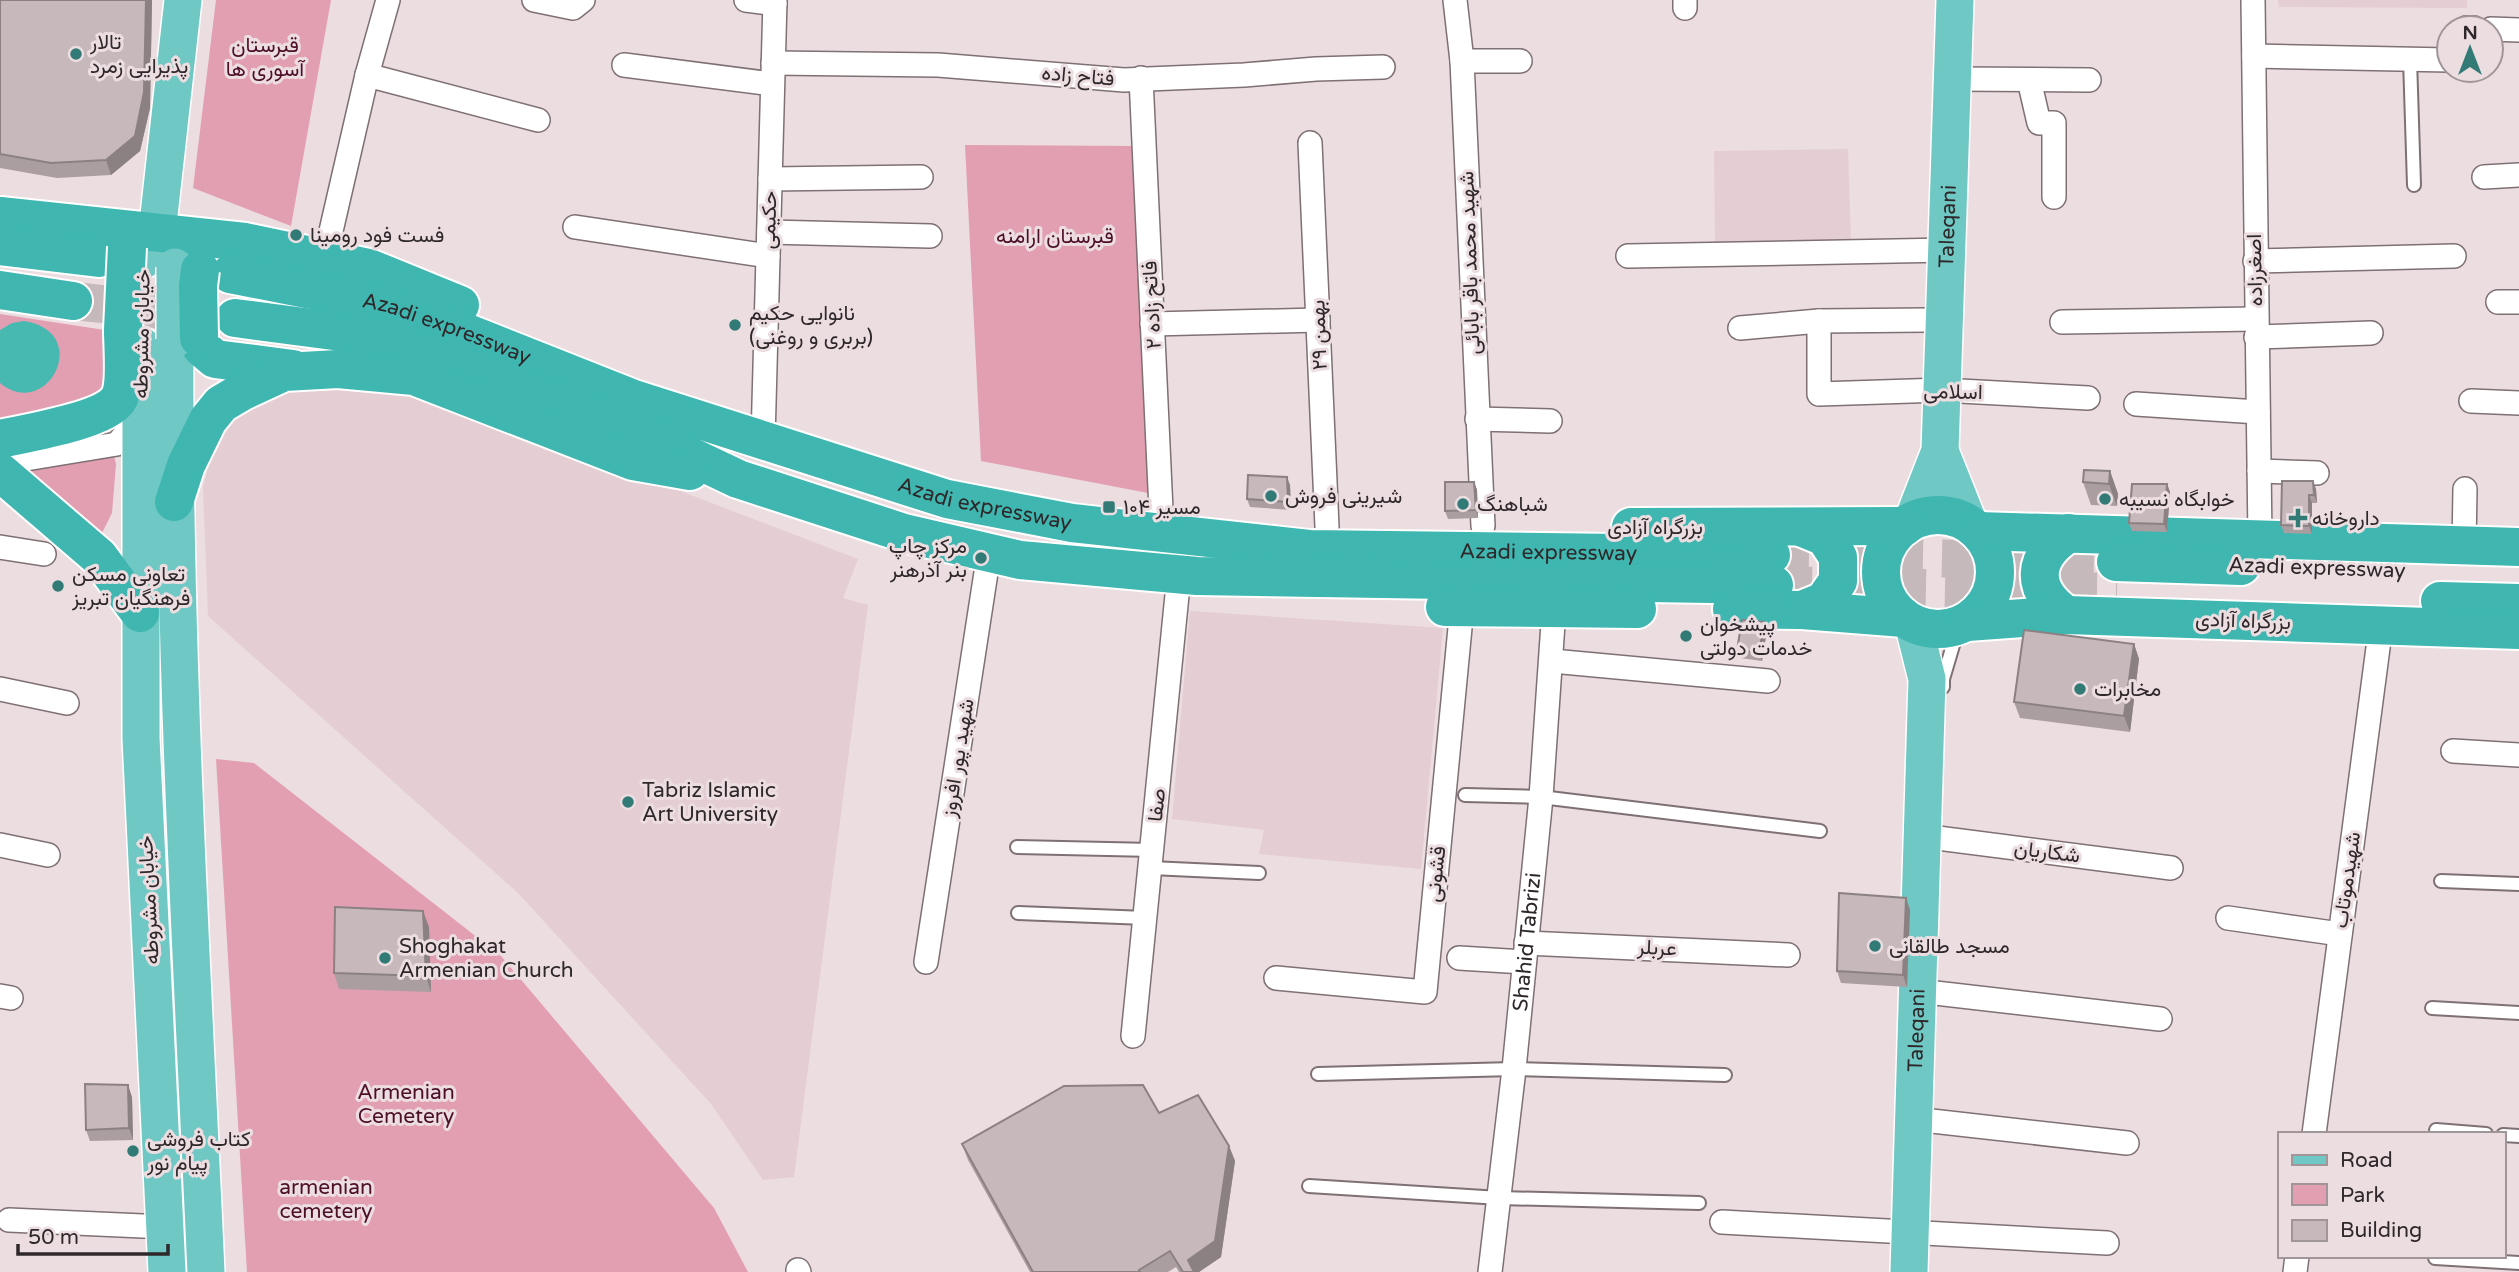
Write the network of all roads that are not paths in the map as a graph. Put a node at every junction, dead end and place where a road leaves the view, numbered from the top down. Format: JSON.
{"nodes":[{"id":1,"x":183,"y":0,"type":"edge"},
{"id":2,"x":388,"y":0,"type":"edge"},
{"id":3,"x":534,"y":0,"type":"edge"},
{"id":4,"x":583,"y":0,"type":"edge"},
{"id":5,"x":746,"y":0,"type":"edge"},
{"id":6,"x":1455,"y":0,"type":"edge"},
{"id":7,"x":1955,"y":0,"type":"edge"},
{"id":8,"x":2253,"y":0,"type":"edge"},
{"id":9,"x":775,"y":2,"type":"edge"},
{"id":10,"x":2253,"y":56,"type":"junction"},
{"id":11,"x":2410,"y":59,"type":"junction"},
{"id":12,"x":2435,"y":60,"type":"edge"},
{"id":13,"x":1462,"y":61,"type":"junction"},
{"id":14,"x":1520,"y":61,"type":"dead end"},
{"id":15,"x":624,"y":65,"type":"dead end"},
{"id":16,"x":1383,"y":67,"type":"dead end"},
{"id":17,"x":773,"y":74,"type":"junction"},
{"id":18,"x":367,"y":75,"type":"junction"},
{"id":19,"x":1141,"y":78,"type":"junction"},
{"id":20,"x":1952,"y":79,"type":"junction"},
{"id":21,"x":2029,"y":80,"type":"junction"},
{"id":22,"x":2088,"y":80,"type":"dead end"},
{"id":23,"x":538,"y":120,"type":"dead end"},
{"id":24,"x":1310,"y":143,"type":"dead end"},
{"id":25,"x":2519,"y":175,"type":"edge"},
{"id":26,"x":921,"y":177,"type":"dead end"},
{"id":27,"x":2484,"y":177,"type":"dead end"},
{"id":28,"x":770,"y":178,"type":"junction"},
{"id":29,"x":2414,"y":185,"type":"dead end"},
{"id":30,"x":2054,"y":197,"type":"dead end"},
{"id":31,"x":0,"y":216,"type":"edge"},
{"id":32,"x":575,"y":227,"type":"dead end"},
{"id":33,"x":331,"y":231,"type":"dead end"},
{"id":34,"x":769,"y":232,"type":"junction"},
{"id":35,"x":930,"y":236,"type":"dead end"},
{"id":36,"x":0,"y":246,"type":"edge"},
{"id":37,"x":1947,"y":250,"type":"junction"},
{"id":38,"x":167,"y":254,"type":"junction"},
{"id":39,"x":768,"y":256,"type":"junction"},
{"id":40,"x":1628,"y":256,"type":"dead end"},
{"id":41,"x":2454,"y":256,"type":"dead end"},
{"id":42,"x":2255,"y":261,"type":"junction"},
{"id":43,"x":0,"y":290,"type":"edge"},
{"id":44,"x":73,"y":301,"type":"tunnel mouth"},
{"id":45,"x":235,"y":318,"type":"tunnel mouth"},
{"id":46,"x":1318,"y":320,"type":"junction"},
{"id":47,"x":1927,"y":320,"type":"dead end"},
{"id":48,"x":1819,"y":321,"type":"junction"},
{"id":49,"x":2062,"y":322,"type":"dead end"},
{"id":50,"x":1152,"y":324,"type":"junction"},
{"id":51,"x":1740,"y":328,"type":"dead end"},
{"id":52,"x":2256,"y":328,"type":"junction"},
{"id":53,"x":2371,"y":333,"type":"dead end"},
{"id":54,"x":159,"y":336,"type":"junction"},
{"id":55,"x":308,"y":371,"type":"junction"},
{"id":56,"x":1942,"y":390,"type":"junction"},
{"id":57,"x":2088,"y":398,"type":"dead end"},
{"id":58,"x":2471,"y":401,"type":"dead end"},
{"id":59,"x":2519,"y":402,"type":"edge"},
{"id":60,"x":2136,"y":404,"type":"dead end"},
{"id":61,"x":2258,"y":412,"type":"junction"},
{"id":62,"x":140,"y":416,"type":"junction"},
{"id":63,"x":1477,"y":419,"type":"junction"},
{"id":64,"x":1550,"y":421,"type":"dead end"},
{"id":65,"x":0,"y":439,"type":"edge"},
{"id":66,"x":763,"y":440,"type":"junction"},
{"id":67,"x":1940,"y":451,"type":"junction"},
{"id":68,"x":0,"y":457,"type":"edge"},
{"id":69,"x":2259,"y":471,"type":"junction"},
{"id":70,"x":0,"y":472,"type":"edge"},
{"id":71,"x":2317,"y":473,"type":"dead end"},
{"id":72,"x":738,"y":479,"type":"junction"},
{"id":73,"x":2466,"y":489,"type":"dead end"},
{"id":74,"x":174,"y":502,"type":"junction"},
{"id":75,"x":1909,"y":523,"type":"junction"},
{"id":76,"x":1483,"y":526,"type":"junction"},
{"id":77,"x":1327,"y":527,"type":"junction"},
{"id":78,"x":1974,"y":527,"type":"junction"},
{"id":79,"x":1803,"y":528,"type":"junction"},
{"id":80,"x":2069,"y":533,"type":"junction"},
{"id":81,"x":1179,"y":534,"type":"junction"},
{"id":82,"x":2260,"y":540,"type":"junction"},
{"id":83,"x":2464,"y":546,"type":"junction"},
{"id":84,"x":0,"y":547,"type":"edge"},
{"id":85,"x":2519,"y":548,"type":"edge"},
{"id":86,"x":989,"y":553,"type":"junction"},
{"id":87,"x":44,"y":554,"type":"dead end"},
{"id":88,"x":2519,"y":573,"type":"edge"},
{"id":89,"x":1188,"y":575,"type":"junction"},
{"id":90,"x":2519,"y":603,"type":"edge"},
{"id":91,"x":1462,"y":607,"type":"junction"},
{"id":92,"x":1554,"y":609,"type":"junction"},
{"id":93,"x":1802,"y":610,"type":"junction"},
{"id":94,"x":140,"y":612,"type":"junction"},
{"id":95,"x":2066,"y":615,"type":"junction"},
{"id":96,"x":1908,"y":621,"type":"junction"},
{"id":97,"x":1963,"y":624,"type":"junction"},
{"id":98,"x":2381,"y":625,"type":"junction"},
{"id":99,"x":2519,"y":630,"type":"edge"},
{"id":100,"x":1552,"y":661,"type":"junction"},
{"id":101,"x":1768,"y":681,"type":"dead end"},
{"id":102,"x":0,"y":689,"type":"edge"},
{"id":103,"x":67,"y":703,"type":"dead end"},
{"id":104,"x":1942,"y":706,"type":"dead end"},
{"id":105,"x":2453,"y":751,"type":"dead end"},
{"id":106,"x":2519,"y":755,"type":"edge"},
{"id":107,"x":1465,"y":794,"type":"dead end"},
{"id":108,"x":1541,"y":797,"type":"junction"},
{"id":109,"x":1820,"y":831,"type":"dead end"},
{"id":110,"x":1935,"y":838,"type":"junction"},
{"id":111,"x":0,"y":845,"type":"edge"},
{"id":112,"x":1017,"y":847,"type":"dead end"},
{"id":113,"x":48,"y":855,"type":"dead end"},
{"id":114,"x":1152,"y":859,"type":"junction"},
{"id":115,"x":2171,"y":868,"type":"dead end"},
{"id":116,"x":1259,"y":873,"type":"dead end"},
{"id":117,"x":2441,"y":881,"type":"dead end"},
{"id":118,"x":2519,"y":884,"type":"edge"},
{"id":119,"x":1017,"y":913,"type":"dead end"},
{"id":120,"x":1146,"y":918,"type":"junction"},
{"id":121,"x":2228,"y":918,"type":"dead end"},
{"id":122,"x":2340,"y":934,"type":"junction"},
{"id":123,"x":1525,"y":952,"type":"junction"},
{"id":124,"x":1788,"y":956,"type":"dead end"},
{"id":125,"x":1459,"y":958,"type":"dead end"},
{"id":126,"x":926,"y":962,"type":"dead end"},
{"id":127,"x":1276,"y":978,"type":"dead end"},
{"id":128,"x":1929,"y":991,"type":"junction"},
{"id":129,"x":2432,"y":1008,"type":"dead end"},
{"id":130,"x":2519,"y":1013,"type":"edge"},
{"id":131,"x":2160,"y":1019,"type":"dead end"},
{"id":132,"x":1133,"y":1036,"type":"dead end"},
{"id":133,"x":1514,"y":1069,"type":"junction"},
{"id":134,"x":1318,"y":1074,"type":"dead end"},
{"id":135,"x":1725,"y":1075,"type":"dead end"},
{"id":136,"x":1925,"y":1120,"type":"junction"},
{"id":137,"x":2436,"y":1130,"type":"dead end"},
{"id":138,"x":2314,"y":1132,"type":"edge"},
{"id":139,"x":2461,"y":1132,"type":"edge"},
{"id":140,"x":2127,"y":1143,"type":"dead end"},
{"id":141,"x":1309,"y":1186,"type":"dead end"},
{"id":142,"x":1500,"y":1198,"type":"junction"},
{"id":143,"x":1699,"y":1203,"type":"dead end"},
{"id":144,"x":9,"y":1220,"type":"dead end"},
{"id":145,"x":1722,"y":1222,"type":"dead end"},
{"id":146,"x":165,"y":1227,"type":"junction"},
{"id":147,"x":1919,"y":1241,"type":"edge"},
{"id":148,"x":2107,"y":1243,"type":"dead end"},
{"id":149,"x":2435,"y":1258,"type":"dead end"},
{"id":150,"x":2519,"y":1264,"type":"edge"},
{"id":151,"x":167,"y":1272,"type":"edge"},
{"id":152,"x":205,"y":1272,"type":"edge"},
{"id":153,"x":1490,"y":1272,"type":"edge"}],
"edges":[{"from":1,"to":38,"type":"main road"},
{"from":2,"to":18,"type":"street"},
{"from":3,"to":4,"type":"street"},
{"from":5,"to":9,"type":"street"},
{"from":6,"to":13,"type":"street","name":"شهید محمد باقر بابائی"},
{"from":7,"to":20,"type":"main road","name":"Taleqani"},
{"from":8,"to":10,"type":"street","name":"اصغرزاده"},
{"from":9,"to":17,"type":"street","name":"حکیمی"},
{"from":10,"to":11,"type":"street"},
{"from":10,"to":42,"type":"street","name":"اصغرزاده"},
{"from":11,"to":12,"type":"street"},
{"from":11,"to":29,"type":"lane"},
{"from":13,"to":14,"type":"street"},
{"from":13,"to":63,"type":"street","name":"شهید محمد باقر بابائی"},
{"from":15,"to":17,"type":"street","name":"فتاح زاده"},
{"from":16,"to":19,"type":"street","name":"فتاح زاده"},
{"from":17,"to":19,"type":"street","name":"فتاح زاده"},
{"from":17,"to":28,"type":"street","name":"حکیمی"},
{"from":18,"to":23,"type":"street"},
{"from":18,"to":33,"type":"street"},
{"from":19,"to":50,"type":"street","name":"فاتح زاده ۲"},
{"from":20,"to":21,"type":"street"},
{"from":20,"to":37,"type":"main road","name":"Taleqani"},
{"from":21,"to":22,"type":"street"},
{"from":21,"to":30,"type":"street"},
{"from":24,"to":46,"type":"street","name":"۲۹ بهمن"},
{"from":25,"to":27,"type":"street"},
{"from":26,"to":28,"type":"street"},
{"from":28,"to":34,"type":"street","name":"حکیمی"},
{"from":31,"to":38,"type":"highway"},
{"from":32,"to":39,"type":"street"},
{"from":34,"to":35,"type":"street"},
{"from":34,"to":39,"type":"street","name":"حکیمی"},
{"from":36,"to":38,"type":"highway","name":"Azadi expressway"},
{"from":37,"to":40,"type":"street"},
{"from":37,"to":56,"type":"main road","name":"Taleqani"},
{"from":38,"to":54,"type":"highway","bridge":true},
{"from":38,"to":54,"type":"highway","bridge":true},
{"from":38,"to":66,"type":"highway","name":"Azadi expressway"},
{"from":39,"to":66,"type":"street","name":"حکیمی"},
{"from":41,"to":42,"type":"street"},
{"from":42,"to":52,"type":"street","name":"اصغرزاده"},
{"from":43,"to":44,"type":"highway"},
{"from":45,"to":72,"type":"highway","name":"Azadi expressway"},
{"from":46,"to":50,"type":"street"},
{"from":46,"to":77,"type":"street","name":"۲۹ بهمن"},
{"from":47,"to":48,"type":"street"},
{"from":48,"to":51,"type":"street"},
{"from":48,"to":56,"type":"street","name":"اسلامی"},
{"from":49,"to":52,"type":"street"},
{"from":50,"to":81,"type":"street","name":"فاتح زاده ۲"},
{"from":52,"to":53,"type":"street"},
{"from":52,"to":61,"type":"street","name":"اصغرزاده"},
{"from":54,"to":55,"type":"highway"},
{"from":54,"to":62,"type":"main road","name":"خیابان مشروطه"},
{"from":54,"to":65,"type":"highway"},
{"from":54,"to":74,"type":"main road","name":"خیابان مشروطه"},
{"from":55,"to":72,"type":"highway"},
{"from":55,"to":74,"type":"highway"},
{"from":56,"to":57,"type":"street","name":"اسلامی"},
{"from":56,"to":67,"type":"main road","name":"Taleqani"},
{"from":58,"to":59,"type":"street"},
{"from":60,"to":61,"type":"street"},
{"from":61,"to":69,"type":"street","name":"اصغرزاده"},
{"from":62,"to":68,"type":"street"},
{"from":62,"to":94,"type":"main road","name":"خیابان مشروطه"},
{"from":63,"to":64,"type":"street"},
{"from":63,"to":76,"type":"street","name":"شهید محمد باقر بابائی"},
{"from":66,"to":81,"type":"highway","name":"Azadi expressway"},
{"from":67,"to":75,"type":"main road","name":"Taleqani"},
{"from":67,"to":78,"type":"main road","name":"Taleqani"},
{"from":69,"to":71,"type":"street"},
{"from":69,"to":82,"type":"street","name":"اصغرزاده"},
{"from":70,"to":94,"type":"highway"},
{"from":72,"to":86,"type":"highway","name":"Azadi expressway"},
{"from":73,"to":83,"type":"street"},
{"from":74,"to":152,"type":"main road","name":"خیابان مشروطه"},
{"from":75,"to":78,"type":"highway"},
{"from":75,"to":79,"type":"highway","name":"بزرگراه آزادی"},
{"from":75,"to":96,"type":"highway"},
{"from":76,"to":77,"type":"highway","name":"بزرگراه آزادی"},
{"from":76,"to":79,"type":"highway","name":"بزرگراه آزادی"},
{"from":77,"to":81,"type":"highway","name":"بزرگراه آزادی"},
{"from":78,"to":80,"type":"highway"},
{"from":78,"to":97,"type":"highway"},
{"from":79,"to":93,"type":"highway"},
{"from":80,"to":82,"type":"highway"},
{"from":80,"to":95,"type":"highway"},
{"from":81,"to":89,"type":"highway","name":"Azadi expressway"},
{"from":82,"to":83,"type":"highway"},
{"from":83,"to":85,"type":"highway"},
{"from":84,"to":87,"type":"street"},
{"from":86,"to":89,"type":"highway","name":"Azadi expressway"},
{"from":86,"to":126,"type":"street","name":"شهید پور افروز"},
{"from":88,"to":90,"type":"highway","name":"Azadi expressway"},
{"from":89,"to":91,"type":"highway"},
{"from":89,"to":114,"type":"street","name":"صفا"},
{"from":91,"to":92,"type":"highway"},
{"from":91,"to":127,"type":"street","name":"قشونی"},
{"from":92,"to":93,"type":"highway"},
{"from":92,"to":100,"type":"street","name":"Shahid Tabrizi"},
{"from":93,"to":96,"type":"highway"},
{"from":94,"to":146,"type":"main road","name":"خیابان مشروطه"},
{"from":95,"to":97,"type":"highway","name":"بزرگراه آزادی"},
{"from":95,"to":98,"type":"highway","name":"بزرگراه آزادی"},
{"from":96,"to":97,"type":"highway"},
{"from":96,"to":110,"type":"main road","name":"Taleqani"},
{"from":97,"to":104,"type":"lane"},
{"from":98,"to":99,"type":"highway","name":"بزرگراه آزادی"},
{"from":98,"to":122,"type":"street","name":"شهیدموتاب"},
{"from":100,"to":101,"type":"street"},
{"from":100,"to":108,"type":"street","name":"Shahid Tabrizi"},
{"from":102,"to":103,"type":"street"},
{"from":105,"to":106,"type":"street"},
{"from":107,"to":108,"type":"lane"},
{"from":108,"to":109,"type":"lane"},
{"from":108,"to":123,"type":"street","name":"Shahid Tabrizi"},
{"from":110,"to":115,"type":"street","name":"شکاریان"},
{"from":110,"to":128,"type":"main road","name":"Taleqani"},
{"from":111,"to":113,"type":"street"},
{"from":112,"to":114,"type":"lane"},
{"from":114,"to":116,"type":"lane"},
{"from":114,"to":120,"type":"street","name":"صفا"},
{"from":117,"to":118,"type":"lane"},
{"from":119,"to":120,"type":"lane"},
{"from":120,"to":132,"type":"street","name":"صفا"},
{"from":121,"to":122,"type":"street"},
{"from":122,"to":138,"type":"street","name":"شهیدموتاب"},
{"from":123,"to":124,"type":"street","name":"عربلر"},
{"from":123,"to":125,"type":"street","name":"عربلر"},
{"from":123,"to":133,"type":"street","name":"Shahid Tabrizi"},
{"from":128,"to":131,"type":"street"},
{"from":128,"to":136,"type":"main road","name":"Taleqani"},
{"from":129,"to":130,"type":"lane"},
{"from":133,"to":134,"type":"lane"},
{"from":133,"to":135,"type":"lane"},
{"from":133,"to":142,"type":"street","name":"Shahid Tabrizi"},
{"from":136,"to":140,"type":"street"},
{"from":136,"to":147,"type":"main road","name":"Taleqani"},
{"from":137,"to":139,"type":"lane"},
{"from":141,"to":142,"type":"lane"},
{"from":142,"to":143,"type":"lane"},
{"from":142,"to":153,"type":"street","name":"Shahid Tabrizi"},
{"from":144,"to":146,"type":"street"},
{"from":145,"to":147,"type":"street"},
{"from":146,"to":151,"type":"main road","name":"خیابان مشروطه"},
{"from":147,"to":148,"type":"street"},
{"from":149,"to":150,"type":"lane"}]}
